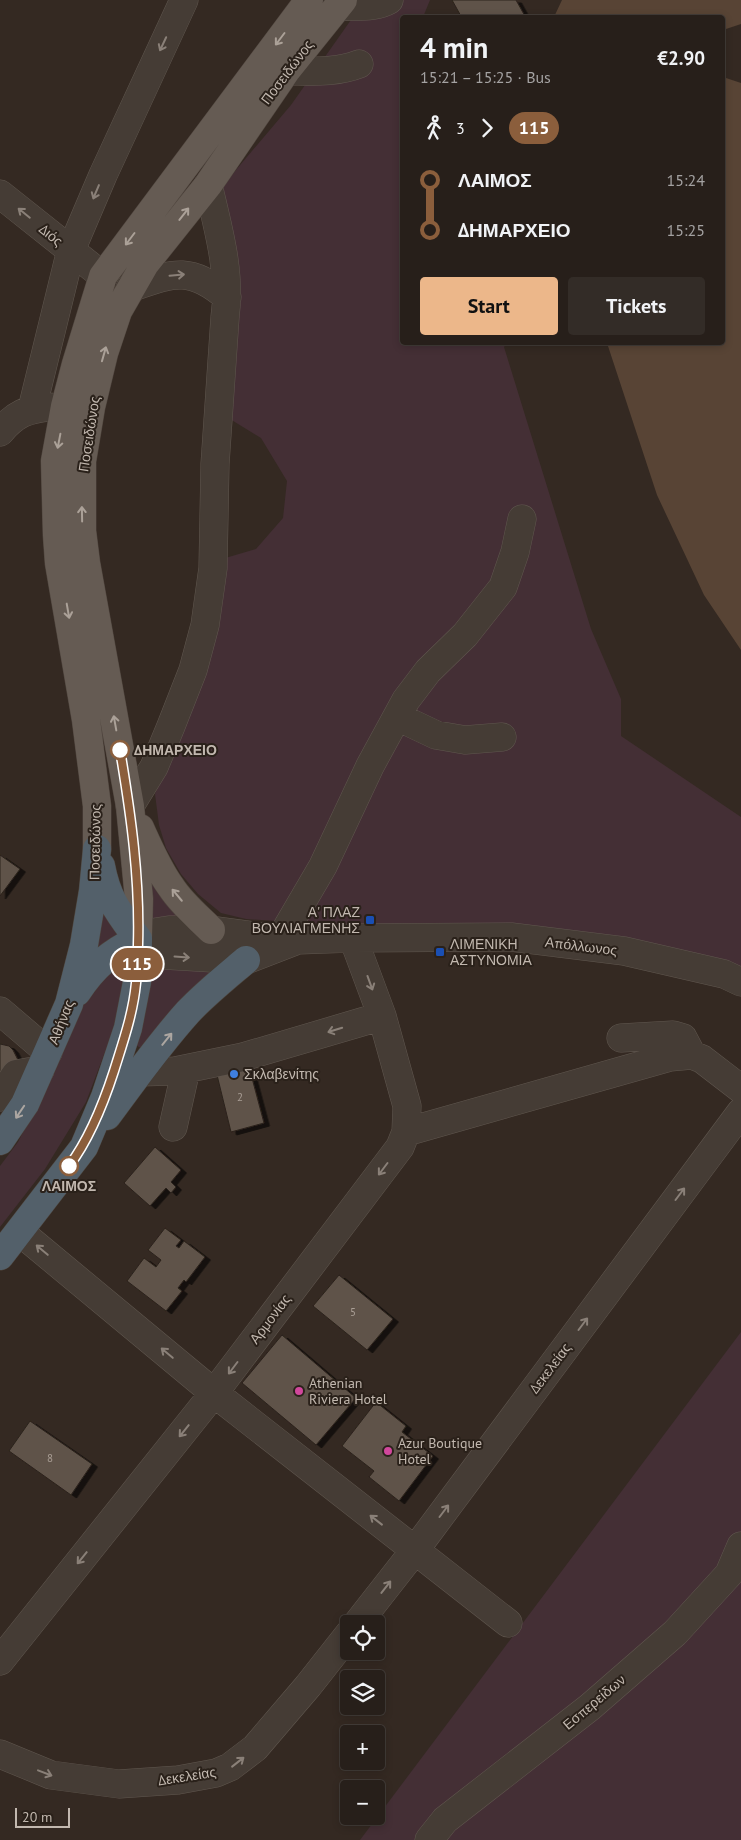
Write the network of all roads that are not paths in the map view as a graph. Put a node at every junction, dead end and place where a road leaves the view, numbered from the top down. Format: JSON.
{"nodes":[{"id":1,"x":184,"y":0,"type":"edge"},
{"id":2,"x":309,"y":0,"type":"edge"},
{"id":3,"x":389,"y":0,"type":"edge"},
{"id":4,"x":340,"y":3,"type":"edge"},
{"id":5,"x":360,"y":64,"type":"dead end"},
{"id":6,"x":286,"y":71,"type":"junction"},
{"id":7,"x":208,"y":185,"type":"junction"},
{"id":8,"x":0,"y":194,"type":"edge"},
{"id":9,"x":71,"y":250,"type":"junction"},
{"id":10,"x":103,"y":276,"type":"junction"},
{"id":11,"x":130,"y":288,"type":"junction"},
{"id":12,"x":228,"y":297,"type":"junction"},
{"id":13,"x":65,"y":406,"type":"junction"},
{"id":14,"x":32,"y":409,"type":"junction"},
{"id":15,"x":0,"y":432,"type":"edge"},
{"id":16,"x":522,"y":519,"type":"dead end"},
{"id":17,"x":398,"y":717,"type":"junction"},
{"id":18,"x":502,"y":737,"type":"dead end"},
{"id":19,"x":130,"y":806,"type":"junction"},
{"id":20,"x":97,"y":849,"type":"junction"},
{"id":21,"x":94,"y":891,"type":"joint"},
{"id":22,"x":212,"y":930,"type":"junction"},
{"id":23,"x":353,"y":938,"type":"junction"},
{"id":24,"x":138,"y":939,"type":"junction"},
{"id":25,"x":287,"y":940,"type":"junction"},
{"id":26,"x":246,"y":960,"type":"junction"},
{"id":27,"x":741,"y":982,"type":"edge"},
{"id":28,"x":69,"y":1004,"type":"junction"},
{"id":29,"x":0,"y":1011,"type":"edge"},
{"id":30,"x":382,"y":1016,"type":"junction"},
{"id":31,"x":621,"y":1038,"type":"dead end"},
{"id":32,"x":692,"y":1054,"type":"junction"},
{"id":33,"x":44,"y":1061,"type":"junction"},
{"id":34,"x":186,"y":1069,"type":"junction"},
{"id":35,"x":139,"y":1072,"type":"junction"},
{"id":36,"x":741,"y":1089,"type":"edge"},
{"id":37,"x":0,"y":1097,"type":"edge"},
{"id":38,"x":741,"y":1112,"type":"edge"},
{"id":39,"x":173,"y":1127,"type":"dead end"},
{"id":40,"x":406,"y":1132,"type":"junction"},
{"id":41,"x":0,"y":1142,"type":"edge"},
{"id":42,"x":84,"y":1147,"type":"junction"},
{"id":43,"x":20,"y":1232,"type":"junction"},
{"id":44,"x":0,"y":1256,"type":"edge"},
{"id":45,"x":214,"y":1393,"type":"junction"},
{"id":46,"x":741,"y":1546,"type":"edge"},
{"id":47,"x":415,"y":1550,"type":"junction"},
{"id":48,"x":364,"y":1615,"type":"edge"},
{"id":49,"x":508,"y":1623,"type":"dead end"},
{"id":50,"x":340,"y":1645,"type":"edge"},
{"id":51,"x":0,"y":1661,"type":"edge"},
{"id":52,"x":0,"y":1754,"type":"edge"},
{"id":53,"x":429,"y":1840,"type":"edge"}],
"edges":[{"from":1,"to":9,"type":"street","one_way":true},
{"from":2,"to":10,"type":"main road","name":"Ποσειδώνος","one_way":true},
{"from":3,"to":4,"type":"street"},
{"from":4,"to":6,"type":"main road","name":"Ποσειδώνος"},
{"from":5,"to":6,"type":"street"},
{"from":6,"to":7,"type":"main road","name":"Ποσειδώνος"},
{"from":11,"to":7,"type":"main road","name":"Ποσειδώνος","one_way":true},
{"from":7,"to":12,"type":"street"},
{"from":9,"to":8,"type":"street","name":"Διός","one_way":true},
{"from":9,"to":10,"type":"street","name":"Διός"},
{"from":9,"to":14,"type":"street"},
{"from":10,"to":13,"type":"main road","name":"Ποσειδώνος"},
{"from":11,"to":12,"type":"street","one_way":true},
{"from":19,"to":11,"type":"main road","name":"Ποσειδώνος","one_way":true},
{"from":12,"to":19,"type":"street"},
{"from":13,"to":14,"type":"street"},
{"from":13,"to":20,"type":"main road","name":"Ποσειδώνος","one_way":true},
{"from":14,"to":15,"type":"street"},
{"from":16,"to":17,"type":"street"},
{"from":17,"to":18,"type":"street"},
{"from":17,"to":25,"type":"street"},
{"from":22,"to":19,"type":"main road","one_way":true},
{"from":19,"to":24,"type":"main road","name":"Ποσειδώνος"},
{"from":20,"to":21,"type":"highway","name":"Ποσειδώνος"},
{"from":20,"to":24,"type":"highway"},
{"from":21,"to":28,"type":"highway","name":"Αθήνας"},
{"from":22,"to":24,"type":"street"},
{"from":22,"to":25,"type":"street"},
{"from":23,"to":25,"type":"street","name":"Απόλλωνος"},
{"from":23,"to":27,"type":"street","name":"Απόλλωνος"},
{"from":23,"to":30,"type":"street","name":"Αρμονίας","one_way":true},
{"from":24,"to":26,"type":"street","one_way":true},
{"from":24,"to":28,"type":"highway"},
{"from":24,"to":42,"type":"highway"},
{"from":25,"to":26,"type":"street"},
{"from":35,"to":26,"type":"highway","one_way":true},
{"from":28,"to":33,"type":"highway","name":"Αθήνας"},
{"from":29,"to":33,"type":"street"},
{"from":30,"to":34,"type":"street","one_way":true},
{"from":30,"to":40,"type":"street","name":"Αρμονίας"},
{"from":31,"to":32,"type":"street"},
{"from":32,"to":36,"type":"street"},
{"from":32,"to":40,"type":"street"},
{"from":33,"to":37,"type":"street"},
{"from":33,"to":41,"type":"highway","name":"Αθήνας","one_way":true},
{"from":34,"to":35,"type":"street"},
{"from":34,"to":39,"type":"street"},
{"from":35,"to":42,"type":"highway"},
{"from":47,"to":38,"type":"street","name":"Δεκελείας","one_way":true},
{"from":40,"to":45,"type":"street","name":"Αρμονίας","one_way":true},
{"from":42,"to":43,"type":"highway"},
{"from":43,"to":44,"type":"highway"},
{"from":45,"to":43,"type":"street","one_way":true},
{"from":47,"to":45,"type":"street","one_way":true},
{"from":45,"to":51,"type":"street","name":"Αρμονίας","one_way":true},
{"from":46,"to":53,"type":"street","name":"Εσπερείδων"},
{"from":48,"to":47,"type":"street","name":"Δεκελείας","one_way":true},
{"from":47,"to":49,"type":"street"},
{"from":52,"to":50,"type":"street","name":"Δεκελείας","one_way":true}]}
